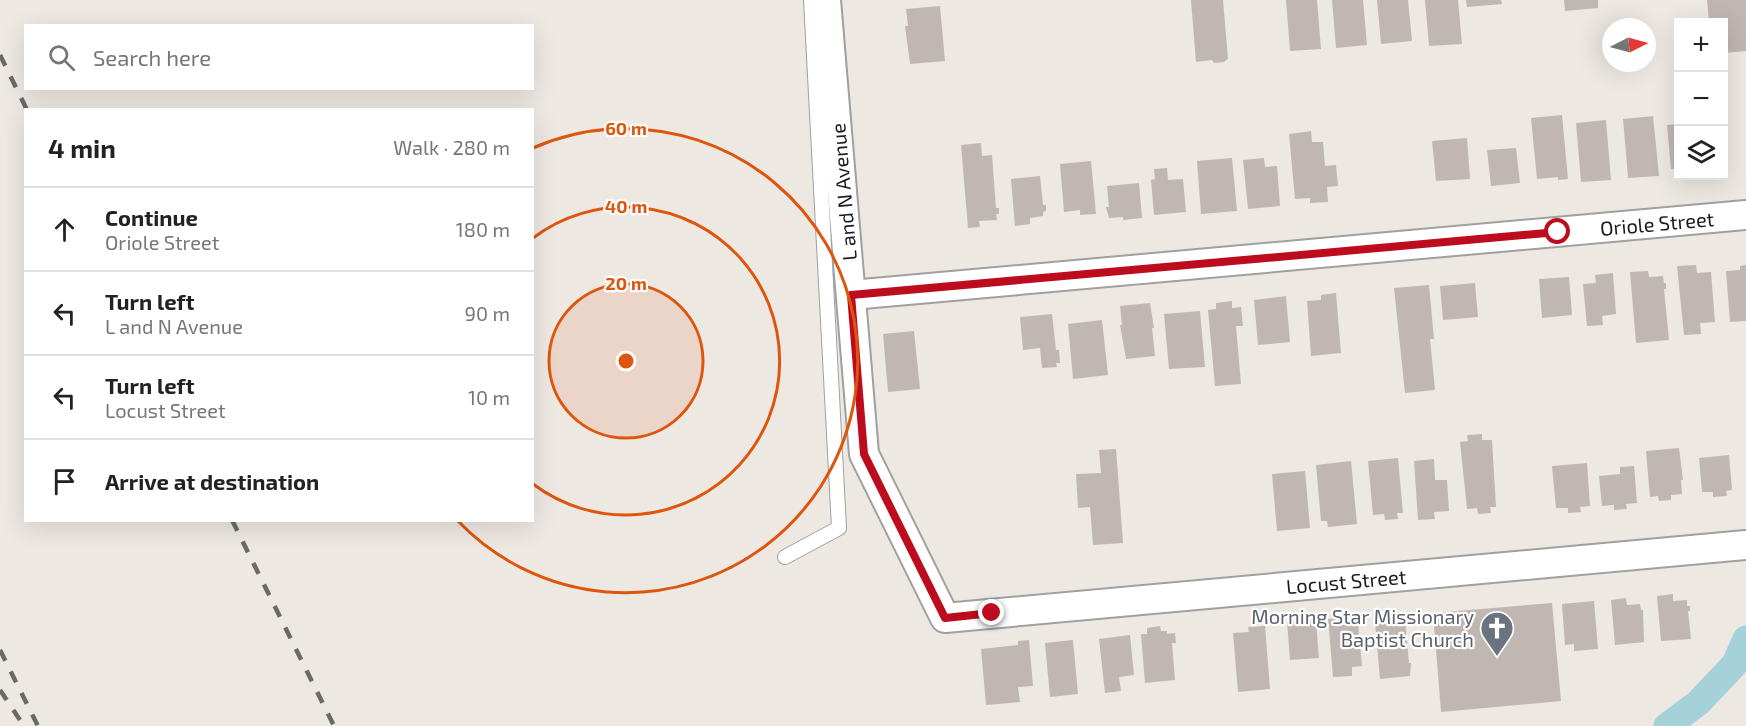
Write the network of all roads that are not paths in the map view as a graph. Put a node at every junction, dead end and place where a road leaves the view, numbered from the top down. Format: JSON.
{"nodes":[{"id":1,"x":811,"y":0,"type":"edge"},
{"id":2,"x":826,"y":0,"type":"edge"},
{"id":3,"x":1746,"y":215,"type":"edge"},
{"id":4,"x":851,"y":295,"type":"junction"},
{"id":5,"x":1746,"y":545,"type":"edge"},
{"id":6,"x":785,"y":557,"type":"dead end"},
{"id":7,"x":945,"y":618,"type":"joint"}],
"edges":[{"from":1,"to":6,"type":"lane"},
{"from":2,"to":4,"type":"street","name":"L and N Avenue"},
{"from":3,"to":4,"type":"street","name":"Oriole Street"},
{"from":4,"to":7,"type":"street","name":"L and N Avenue"},
{"from":5,"to":7,"type":"street","name":"Locust Street"}]}
